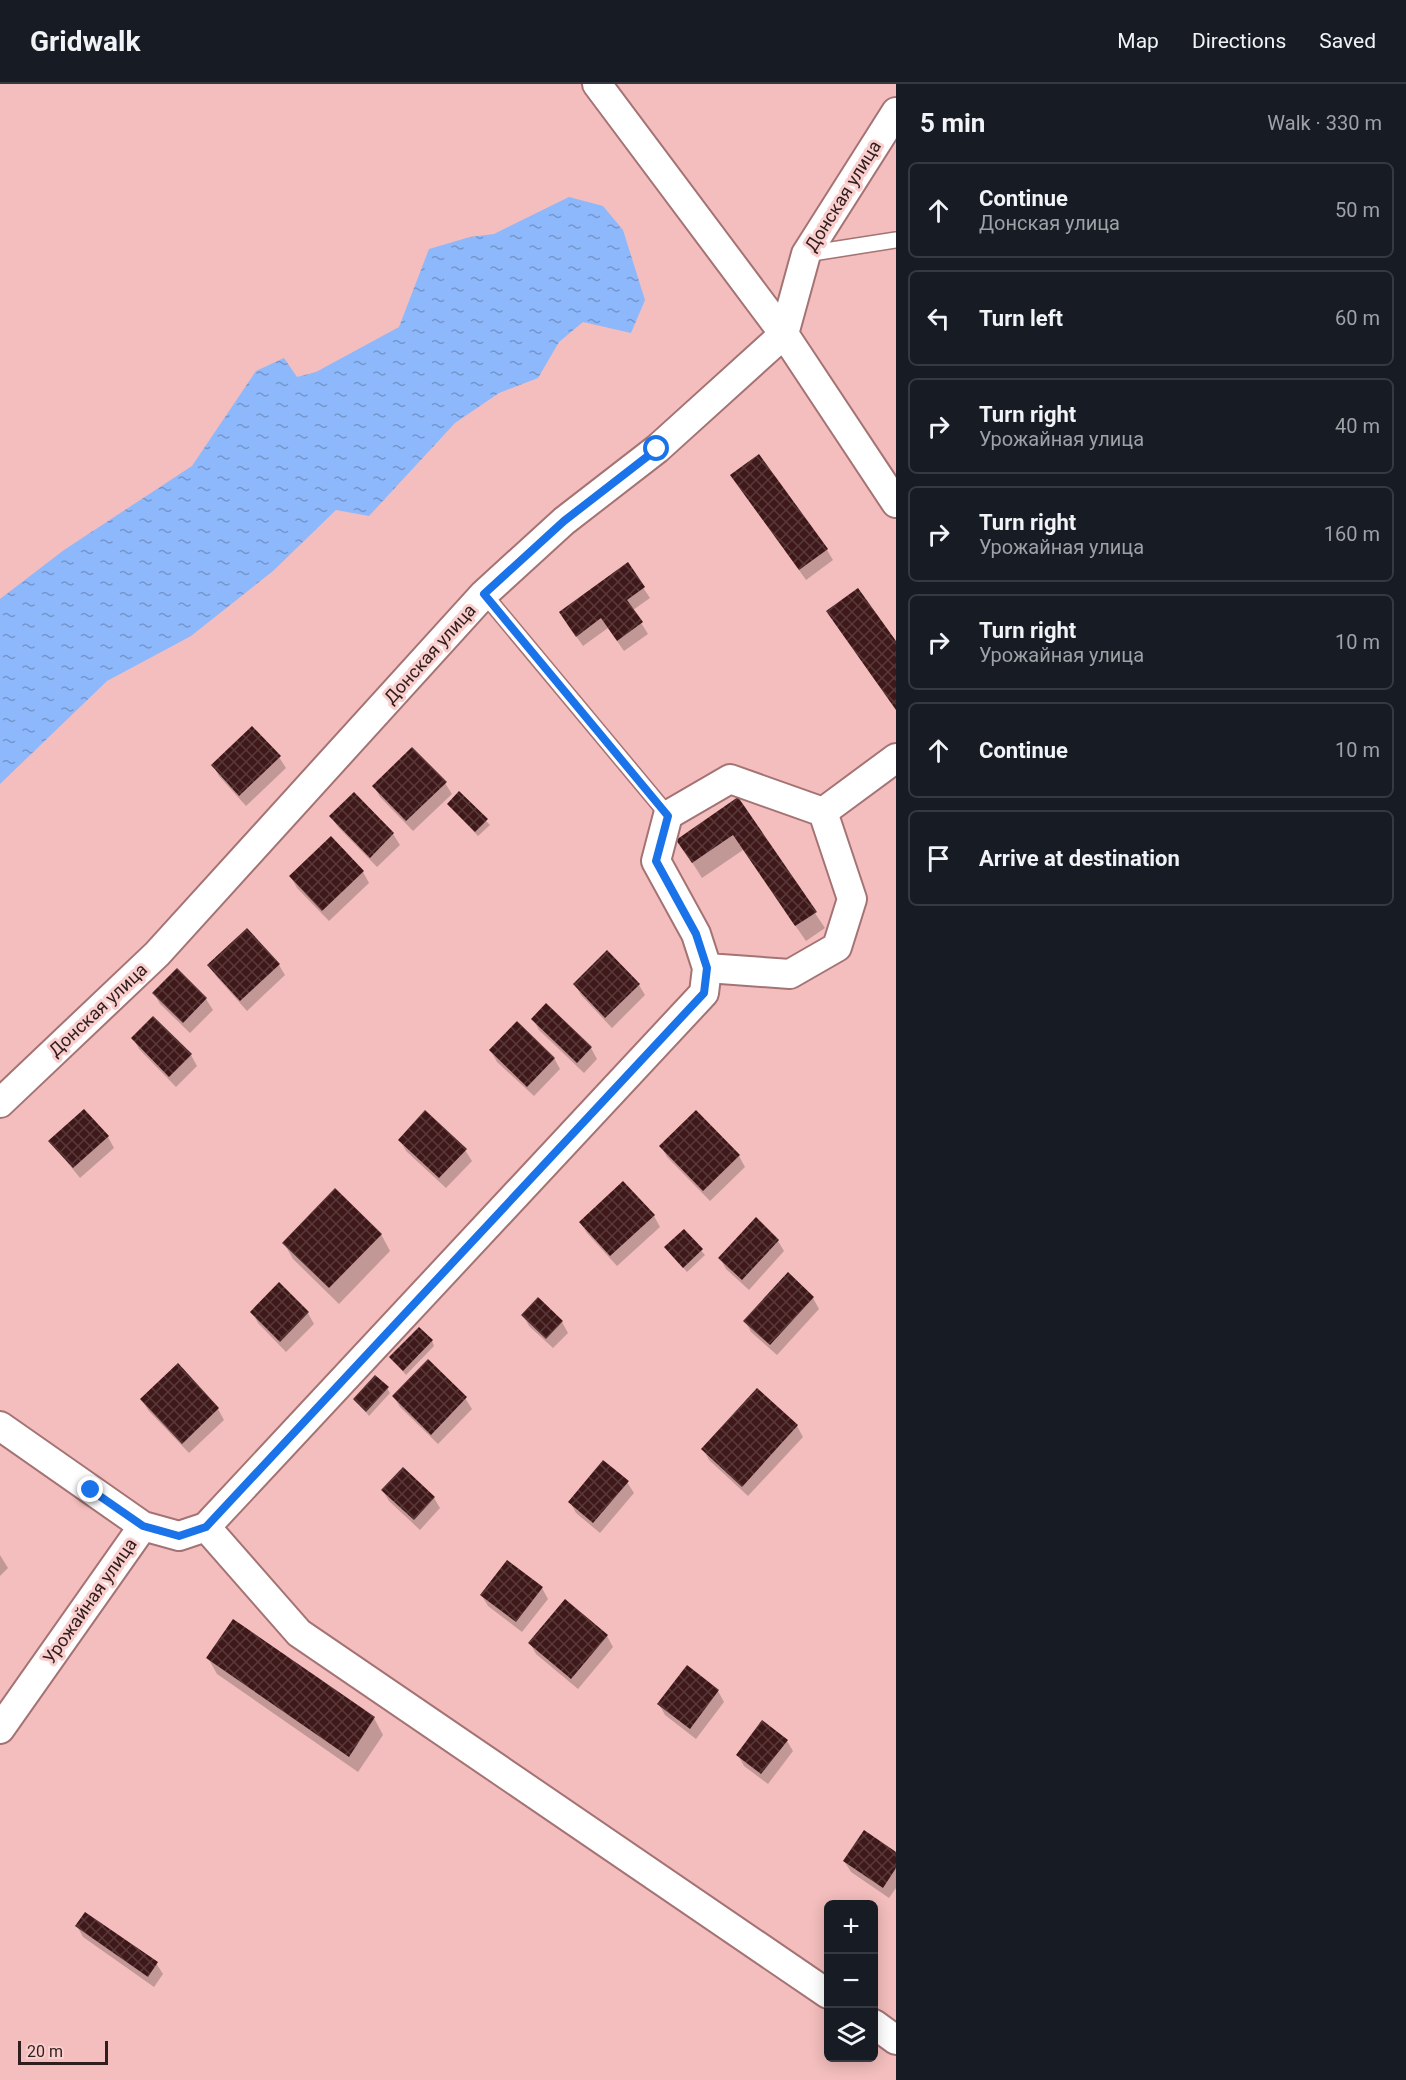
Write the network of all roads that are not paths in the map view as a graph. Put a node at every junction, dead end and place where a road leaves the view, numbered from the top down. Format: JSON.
{"nodes":[{"id":1,"x":597,"y":84,"type":"edge"},
{"id":2,"x":896,"y":112,"type":"edge"},
{"id":3,"x":896,"y":240,"type":"edge"},
{"id":4,"x":806,"y":254,"type":"junction"},
{"id":5,"x":784,"y":334,"type":"junction"},
{"id":6,"x":896,"y":503,"type":"edge"},
{"id":7,"x":484,"y":594,"type":"junction"},
{"id":8,"x":896,"y":758,"type":"edge"},
{"id":9,"x":824,"y":812,"type":"junction"},
{"id":10,"x":668,"y":816,"type":"junction"},
{"id":11,"x":707,"y":968,"type":"junction"},
{"id":12,"x":0,"y":1103,"type":"edge"},
{"id":13,"x":0,"y":1426,"type":"edge"},
{"id":14,"x":143,"y":1526,"type":"junction"},
{"id":15,"x":206,"y":1527,"type":"junction"},
{"id":16,"x":0,"y":1729,"type":"edge"},
{"id":17,"x":824,"y":1991,"type":"edge"},
{"id":18,"x":878,"y":2027,"type":"edge"},
{"id":19,"x":896,"y":2040,"type":"edge"}],
"edges":[{"from":1,"to":5,"type":"street"},
{"from":2,"to":4,"type":"street","name":"Донская улица"},
{"from":3,"to":4,"type":"lane"},
{"from":4,"to":5,"type":"street","name":"Донская улица"},
{"from":5,"to":6,"type":"street"},
{"from":5,"to":7,"type":"street","name":"Донская улица"},
{"from":7,"to":10,"type":"lane"},
{"from":7,"to":12,"type":"street","name":"Донская улица"},
{"from":8,"to":9,"type":"street"},
{"from":9,"to":10,"type":"street"},
{"from":9,"to":11,"type":"street"},
{"from":10,"to":11,"type":"street"},
{"from":11,"to":15,"type":"street"},
{"from":13,"to":14,"type":"street"},
{"from":14,"to":15,"type":"street","name":"Урожайная улица"},
{"from":14,"to":16,"type":"street","name":"Урожайная улица"},
{"from":15,"to":17,"type":"street"},
{"from":18,"to":19,"type":"street"}]}
